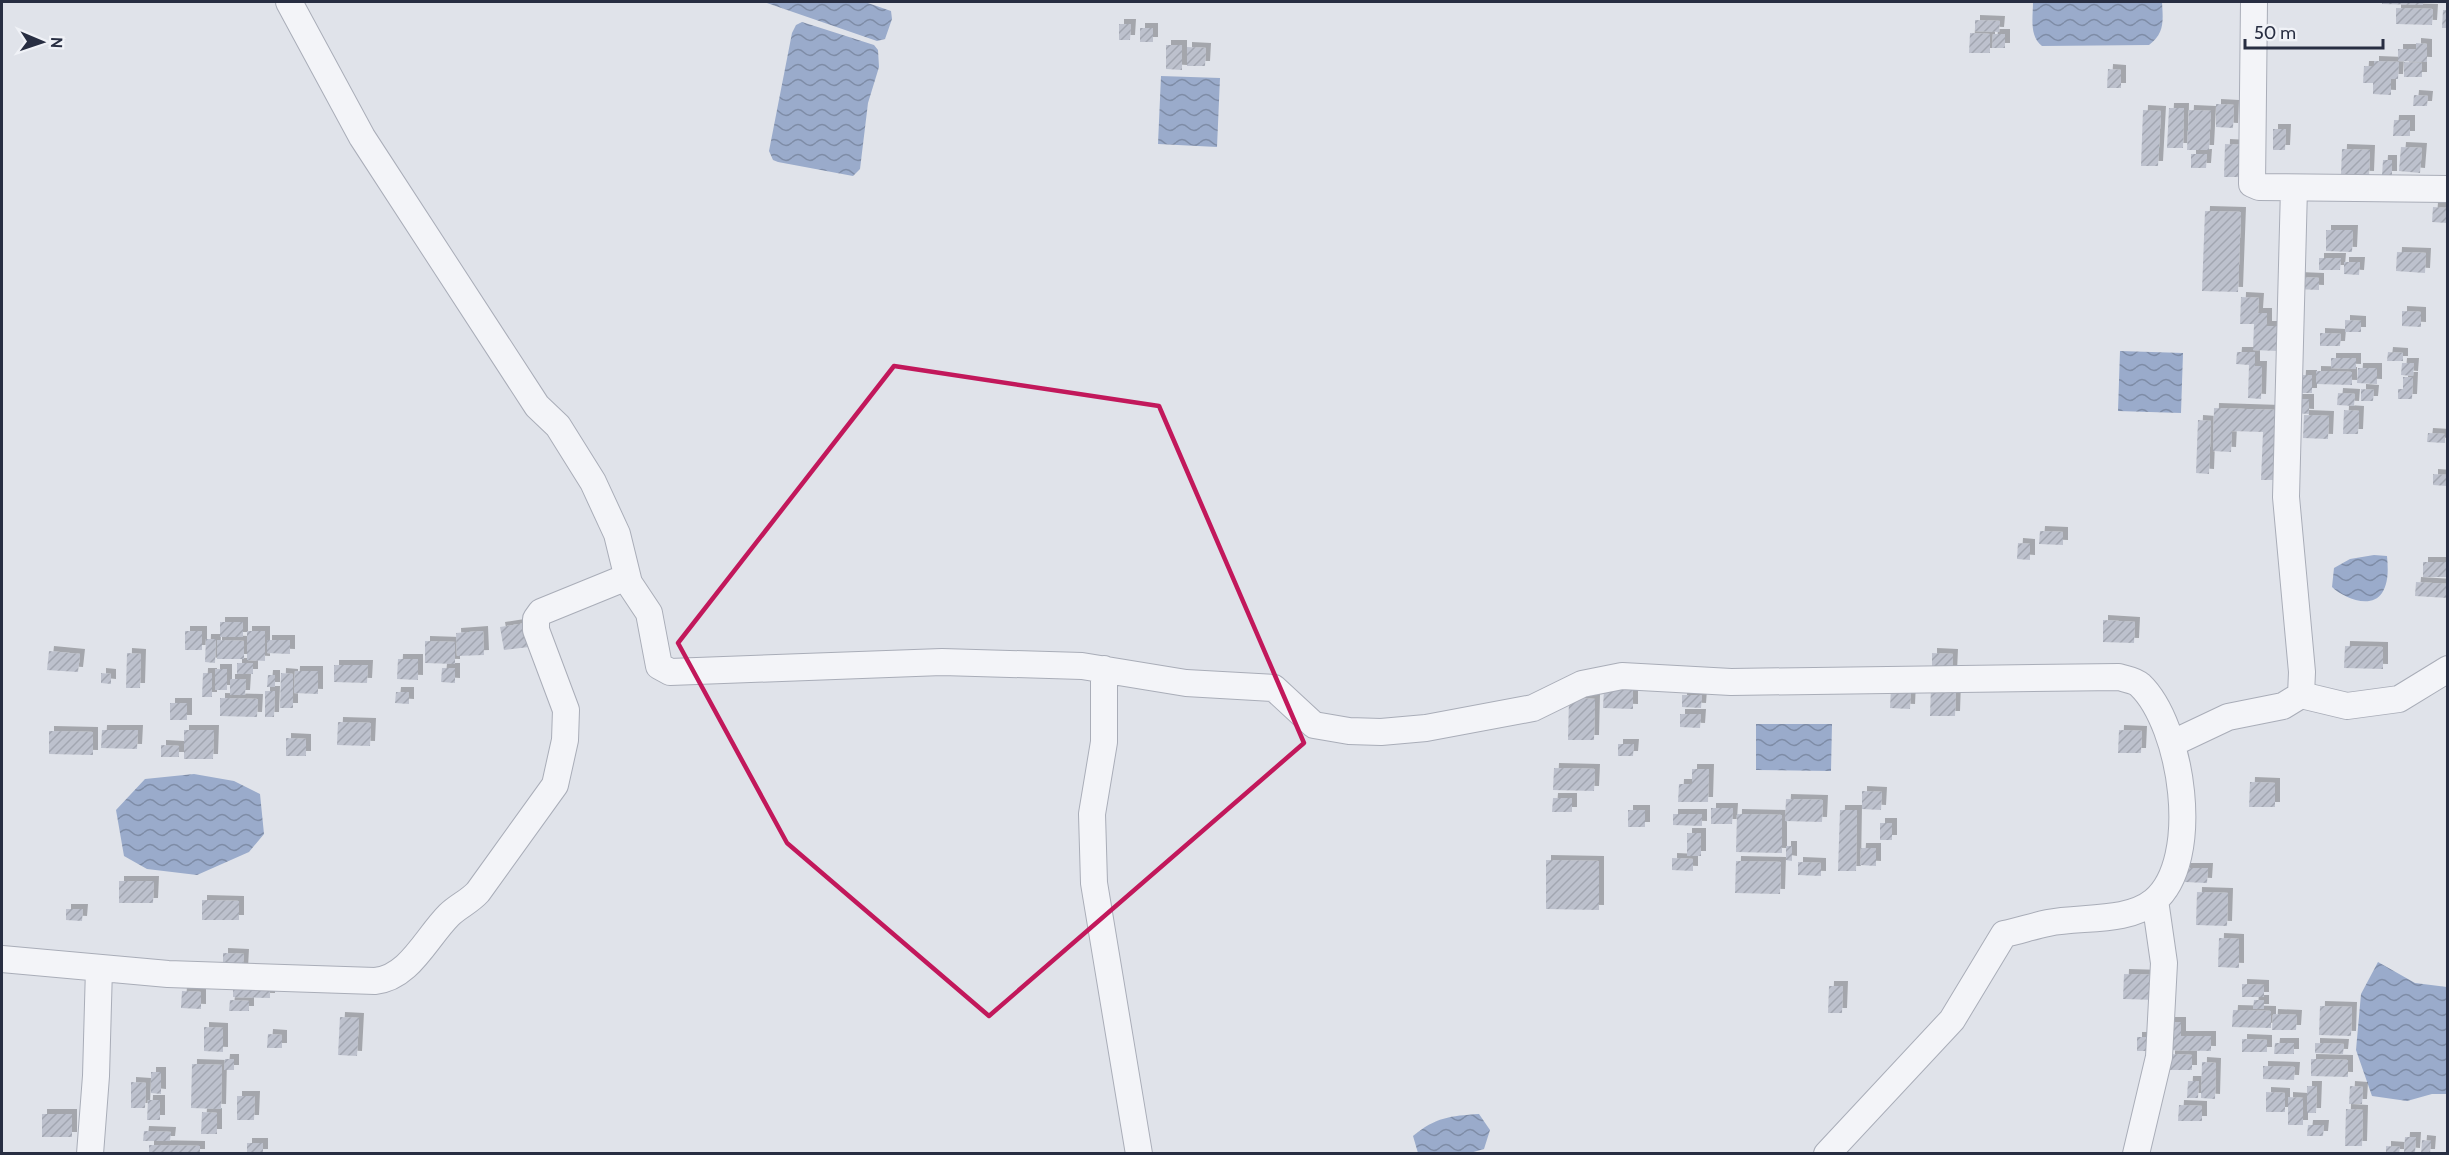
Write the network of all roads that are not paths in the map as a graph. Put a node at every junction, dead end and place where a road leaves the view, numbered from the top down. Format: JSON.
{"nodes":[{"id":1,"x":288,"y":2,"type":"edge"},
{"id":2,"x":2254,"y":2,"type":"edge"},
{"id":3,"x":2294,"y":188,"type":"junction"},
{"id":4,"x":2448,"y":189,"type":"edge"},
{"id":5,"x":627,"y":577,"type":"junction"},
{"id":6,"x":1104,"y":669,"type":"junction"},
{"id":7,"x":2448,"y":669,"type":"edge"},
{"id":8,"x":2301,"y":695,"type":"junction"},
{"id":9,"x":2173,"y":743,"type":"junction"},
{"id":10,"x":2155,"y":900,"type":"junction"},
{"id":11,"x":2,"y":959,"type":"edge"},
{"id":12,"x":99,"y":968,"type":"junction"},
{"id":13,"x":90,"y":1154,"type":"edge"},
{"id":14,"x":1139,"y":1154,"type":"edge"},
{"id":15,"x":1827,"y":1154,"type":"edge"},
{"id":16,"x":2136,"y":1154,"type":"edge"}],
"edges":[{"from":1,"to":5,"type":"street"},
{"from":2,"to":3,"type":"street"},
{"from":3,"to":4,"type":"street"},
{"from":3,"to":8,"type":"street"},
{"from":5,"to":6,"type":"street"},
{"from":5,"to":12,"type":"street"},
{"from":6,"to":9,"type":"street"},
{"from":6,"to":14,"type":"street"},
{"from":7,"to":8,"type":"street"},
{"from":8,"to":9,"type":"street"},
{"from":9,"to":10,"type":"street"},
{"from":10,"to":15,"type":"street"},
{"from":10,"to":16,"type":"street"},
{"from":11,"to":12,"type":"street"},
{"from":12,"to":13,"type":"street"}]}
